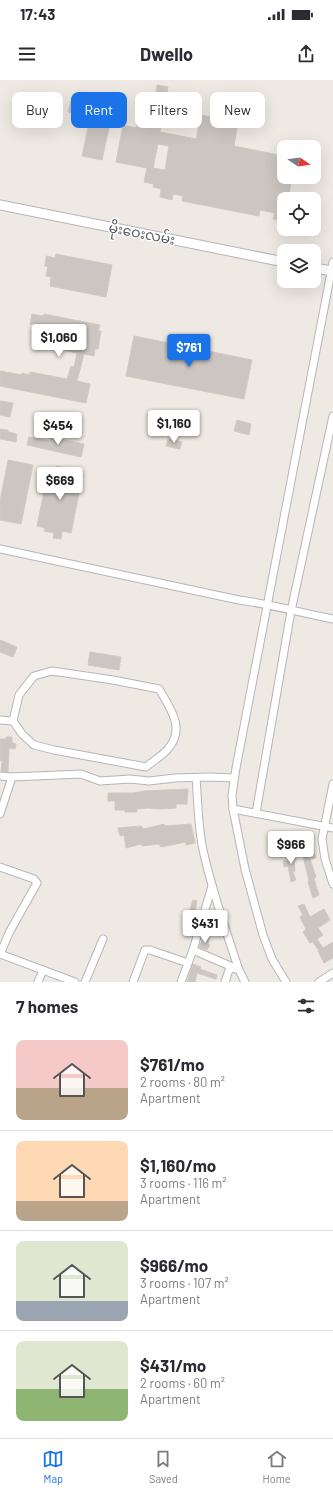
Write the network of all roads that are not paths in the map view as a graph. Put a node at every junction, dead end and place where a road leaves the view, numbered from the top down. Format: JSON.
{"nodes":[{"id":1,"x":0,"y":205,"type":"edge"},
{"id":2,"x":277,"y":261,"type":"edge"},
{"id":3,"x":321,"y":268,"type":"edge"},
{"id":4,"x":332,"y":268,"type":"edge"},
{"id":5,"x":333,"y":416,"type":"edge"},
{"id":6,"x":0,"y":548,"type":"edge"},
{"id":7,"x":268,"y":604,"type":"junction"},
{"id":8,"x":291,"y":611,"type":"junction"},
{"id":9,"x":333,"y":619,"type":"edge"},
{"id":10,"x":0,"y":720,"type":"edge"},
{"id":11,"x":13,"y":721,"type":"junction"},
{"id":12,"x":0,"y":776,"type":"edge"},
{"id":13,"x":12,"y":777,"type":"junction"},
{"id":14,"x":196,"y":778,"type":"junction"},
{"id":15,"x":234,"y":778,"type":"junction"},
{"id":16,"x":333,"y":784,"type":"edge"},
{"id":17,"x":233,"y":808,"type":"junction"},
{"id":18,"x":256,"y":813,"type":"junction"},
{"id":19,"x":0,"y":814,"type":"edge"},
{"id":20,"x":324,"y":826,"type":"junction"},
{"id":21,"x":333,"y":828,"type":"edge"},
{"id":22,"x":0,"y":867,"type":"edge"},
{"id":23,"x":333,"y":884,"type":"edge"},
{"id":24,"x":212,"y":886,"type":"junction"},
{"id":25,"x":103,"y":939,"type":"dead end"},
{"id":26,"x":193,"y":950,"type":"junction"},
{"id":27,"x":0,"y":954,"type":"edge"},
{"id":28,"x":188,"y":963,"type":"junction"},
{"id":29,"x":237,"y":969,"type":"junction"},
{"id":30,"x":43,"y":970,"type":"junction"},
{"id":31,"x":333,"y":973,"type":"edge"},
{"id":32,"x":38,"y":982,"type":"edge"},
{"id":33,"x":75,"y":982,"type":"edge"},
{"id":34,"x":85,"y":982,"type":"edge"},
{"id":35,"x":133,"y":982,"type":"edge"},
{"id":36,"x":181,"y":982,"type":"edge"},
{"id":37,"x":225,"y":982,"type":"edge"},
{"id":38,"x":245,"y":982,"type":"edge"},
{"id":39,"x":286,"y":982,"type":"edge"},
{"id":40,"x":319,"y":982,"type":"edge"}],
"edges":[{"from":1,"to":2,"type":"street","name":"မိုးဝေးလမ်း"},
{"from":3,"to":4,"type":"street"},
{"from":4,"to":7,"type":"street"},
{"from":5,"to":8,"type":"street"},
{"from":6,"to":7,"type":"street"},
{"from":7,"to":8,"type":"street"},
{"from":7,"to":15,"type":"street"},
{"from":8,"to":9,"type":"street"},
{"from":8,"to":18,"type":"street"},
{"from":10,"to":11,"type":"street"},
{"from":11,"to":11,"type":"street"},
{"from":12,"to":13,"type":"street"},
{"from":13,"to":14,"type":"street"},
{"from":13,"to":19,"type":"street"},
{"from":14,"to":15,"type":"street"},
{"from":14,"to":24,"type":"street"},
{"from":15,"to":17,"type":"street"},
{"from":16,"to":20,"type":"street"},
{"from":17,"to":18,"type":"street"},
{"from":17,"to":39,"type":"street"},
{"from":18,"to":20,"type":"street"},
{"from":20,"to":21,"type":"street"},
{"from":20,"to":23,"type":"street"},
{"from":22,"to":27,"type":"street"},
{"from":24,"to":26,"type":"street"},
{"from":24,"to":29,"type":"street"},
{"from":25,"to":34,"type":"street"},
{"from":26,"to":28,"type":"street"},
{"from":26,"to":29,"type":"street"},
{"from":27,"to":30,"type":"street"},
{"from":28,"to":35,"type":"street"},
{"from":28,"to":36,"type":"street"},
{"from":29,"to":37,"type":"street"},
{"from":29,"to":38,"type":"street"},
{"from":30,"to":32,"type":"street"},
{"from":30,"to":33,"type":"street"},
{"from":31,"to":40,"type":"street"}]}
